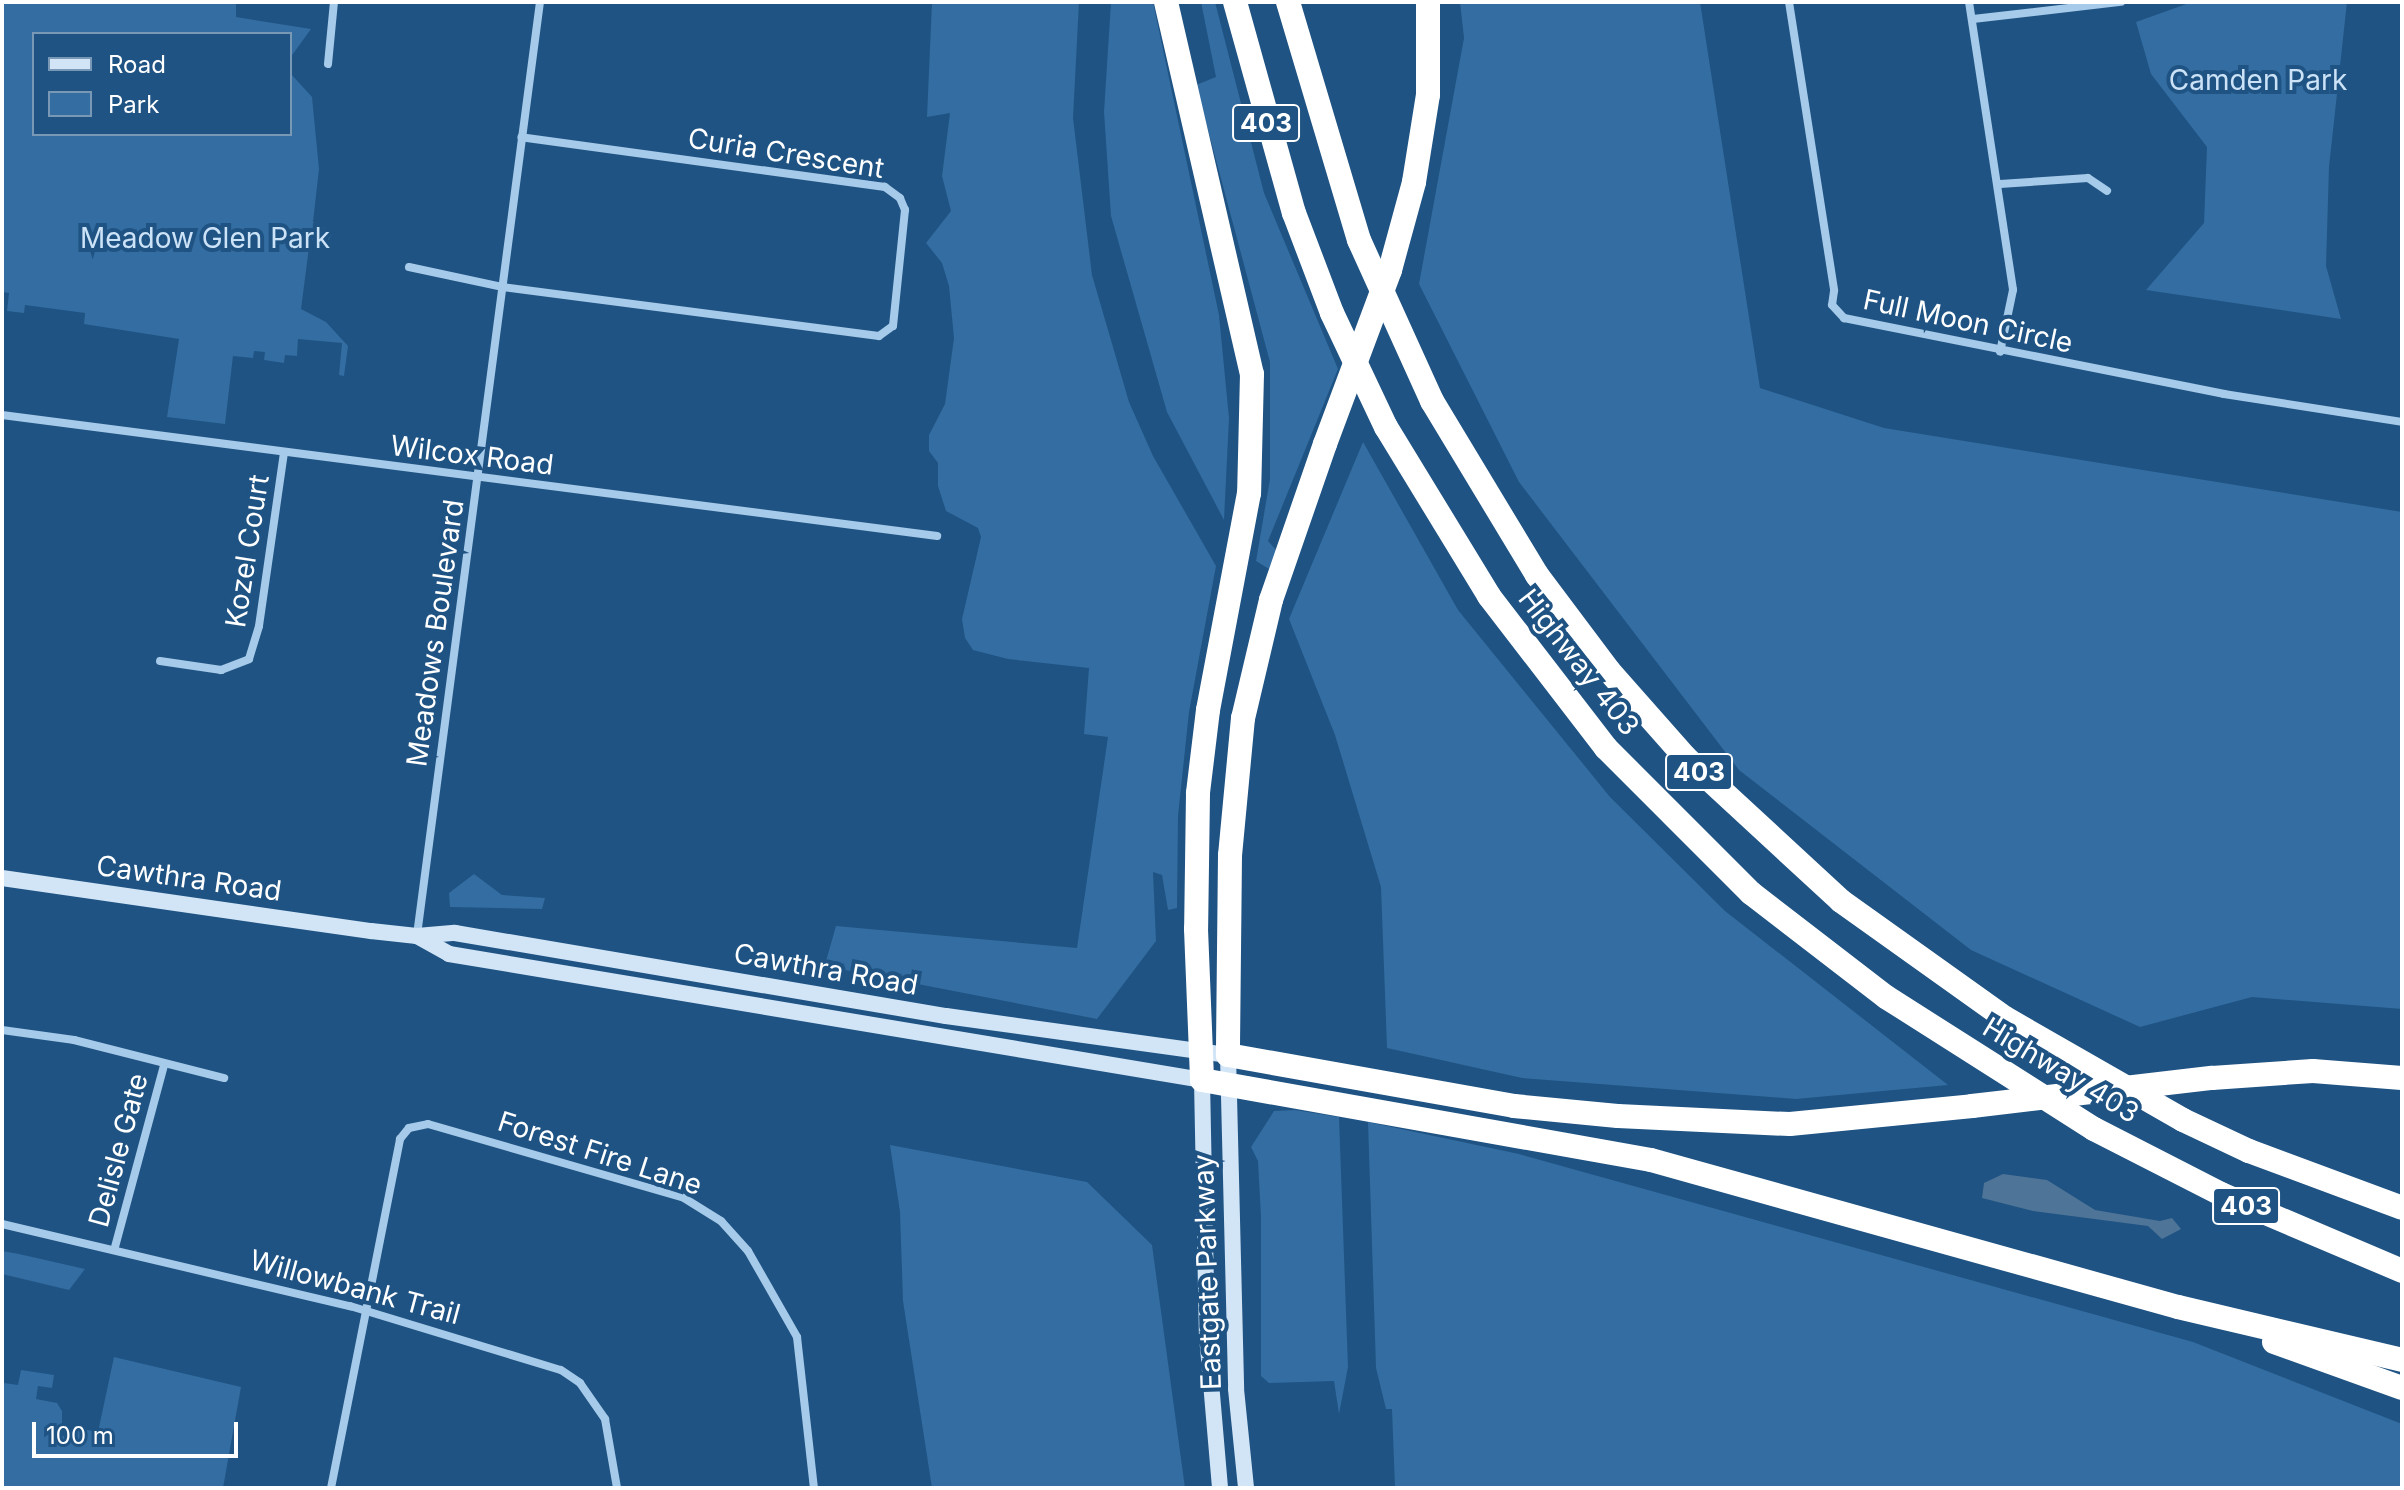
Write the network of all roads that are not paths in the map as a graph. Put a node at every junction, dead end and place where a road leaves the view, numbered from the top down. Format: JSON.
{"nodes":[{"id":1,"x":334,"y":2,"type":"edge"},
{"id":2,"x":540,"y":2,"type":"edge"},
{"id":3,"x":1166,"y":2,"type":"edge"},
{"id":4,"x":1235,"y":2,"type":"edge"},
{"id":5,"x":1288,"y":2,"type":"edge"},
{"id":6,"x":1428,"y":2,"type":"edge"},
{"id":7,"x":1789,"y":2,"type":"edge"},
{"id":8,"x":1969,"y":2,"type":"edge"},
{"id":9,"x":2121,"y":2,"type":"edge"},
{"id":10,"x":1973,"y":19,"type":"junction"},
{"id":11,"x":328,"y":64,"type":"dead end"},
{"id":12,"x":521,"y":137,"type":"junction"},
{"id":13,"x":2000,"y":184,"type":"junction"},
{"id":14,"x":2107,"y":191,"type":"dead end"},
{"id":15,"x":409,"y":267,"type":"dead end"},
{"id":16,"x":502,"y":287,"type":"junction"},
{"id":17,"x":2000,"y":352,"type":"junction"},
{"id":18,"x":2,"y":415,"type":"edge"},
{"id":19,"x":2402,"y":422,"type":"edge"},
{"id":20,"x":284,"y":453,"type":"junction"},
{"id":21,"x":478,"y":476,"type":"junction"},
{"id":22,"x":937,"y":536,"type":"dead end"},
{"id":23,"x":160,"y":661,"type":"dead end"},
{"id":24,"x":2,"y":878,"type":"edge"},
{"id":25,"x":417,"y":936,"type":"junction"},
{"id":26,"x":2,"y":1030,"type":"edge"},
{"id":27,"x":1200,"y":1049,"type":"junction"},
{"id":28,"x":1228,"y":1055,"type":"junction"},
{"id":29,"x":164,"y":1065,"type":"junction"},
{"id":30,"x":224,"y":1078,"type":"dead end"},
{"id":31,"x":2402,"y":1078,"type":"edge"},
{"id":32,"x":1202,"y":1080,"type":"junction"},
{"id":33,"x":1229,"y":1084,"type":"junction"},
{"id":34,"x":2402,"y":1208,"type":"edge"},
{"id":35,"x":2,"y":1224,"type":"edge"},
{"id":36,"x":115,"y":1247,"type":"junction"},
{"id":37,"x":2402,"y":1271,"type":"edge"},
{"id":38,"x":2178,"y":1307,"type":"junction"},
{"id":39,"x":366,"y":1310,"type":"junction"},
{"id":40,"x":2402,"y":1360,"type":"edge"},
{"id":41,"x":2402,"y":1388,"type":"edge"},
{"id":42,"x":331,"y":1488,"type":"edge"},
{"id":43,"x":617,"y":1488,"type":"edge"},
{"id":44,"x":814,"y":1488,"type":"edge"},
{"id":45,"x":1220,"y":1488,"type":"edge"},
{"id":46,"x":1246,"y":1488,"type":"edge"}],
"edges":[{"from":1,"to":11,"type":"street"},
{"from":2,"to":12,"type":"street","name":"Meadows Boulevard"},
{"from":3,"to":27,"type":"highway"},
{"from":4,"to":37,"type":"highway","name":"Highway 403","number":"403"},
{"from":5,"to":34,"type":"highway","name":"Highway 403","number":"403"},
{"from":6,"to":28,"type":"highway","bridge":true},
{"from":7,"to":17,"type":"street","name":"Full Moon Circle"},
{"from":8,"to":10,"type":"street"},
{"from":9,"to":10,"type":"street"},
{"from":10,"to":13,"type":"street"},
{"from":12,"to":16,"type":"street","name":"Meadows Boulevard"},
{"from":12,"to":16,"type":"street","name":"Curia Crescent"},
{"from":13,"to":14,"type":"street"},
{"from":13,"to":17,"type":"street"},
{"from":15,"to":16,"type":"street","name":"Curia Crescent"},
{"from":16,"to":21,"type":"street","name":"Meadows Boulevard"},
{"from":17,"to":19,"type":"street","name":"Full Moon Circle"},
{"from":18,"to":20,"type":"street","name":"Wilcox Road"},
{"from":20,"to":21,"type":"street","name":"Wilcox Road"},
{"from":20,"to":23,"type":"street","name":"Kozel Court"},
{"from":21,"to":22,"type":"street","name":"Wilcox Road"},
{"from":21,"to":25,"type":"street","name":"Meadows Boulevard"},
{"from":24,"to":25,"type":"main road","name":"Cawthra Road"},
{"from":25,"to":27,"type":"main road","name":"Cawthra Road"},
{"from":25,"to":32,"type":"main road","name":"Cawthra Road"},
{"from":26,"to":29,"type":"street"},
{"from":27,"to":28,"type":"main road","name":"Cawthra Road"},
{"from":27,"to":32,"type":"highway"},
{"from":28,"to":31,"type":"highway","bridge":true},
{"from":28,"to":33,"type":"main road","name":"Eastgate Parkway"},
{"from":29,"to":30,"type":"street"},
{"from":29,"to":36,"type":"street","name":"Delisle Gate"},
{"from":32,"to":33,"type":"highway"},
{"from":32,"to":45,"type":"main road","name":"Eastgate Parkway"},
{"from":33,"to":38,"type":"highway"},
{"from":33,"to":46,"type":"main road","name":"Eastgate Parkway"},
{"from":35,"to":36,"type":"street","name":"Willowbank Trail"},
{"from":36,"to":39,"type":"street","name":"Willowbank Trail"},
{"from":38,"to":40,"type":"highway"},
{"from":38,"to":41,"type":"highway"},
{"from":39,"to":42,"type":"street"},
{"from":39,"to":43,"type":"street","name":"Willowbank Trail"},
{"from":39,"to":44,"type":"street","name":"Forest Fire Lane"}]}
